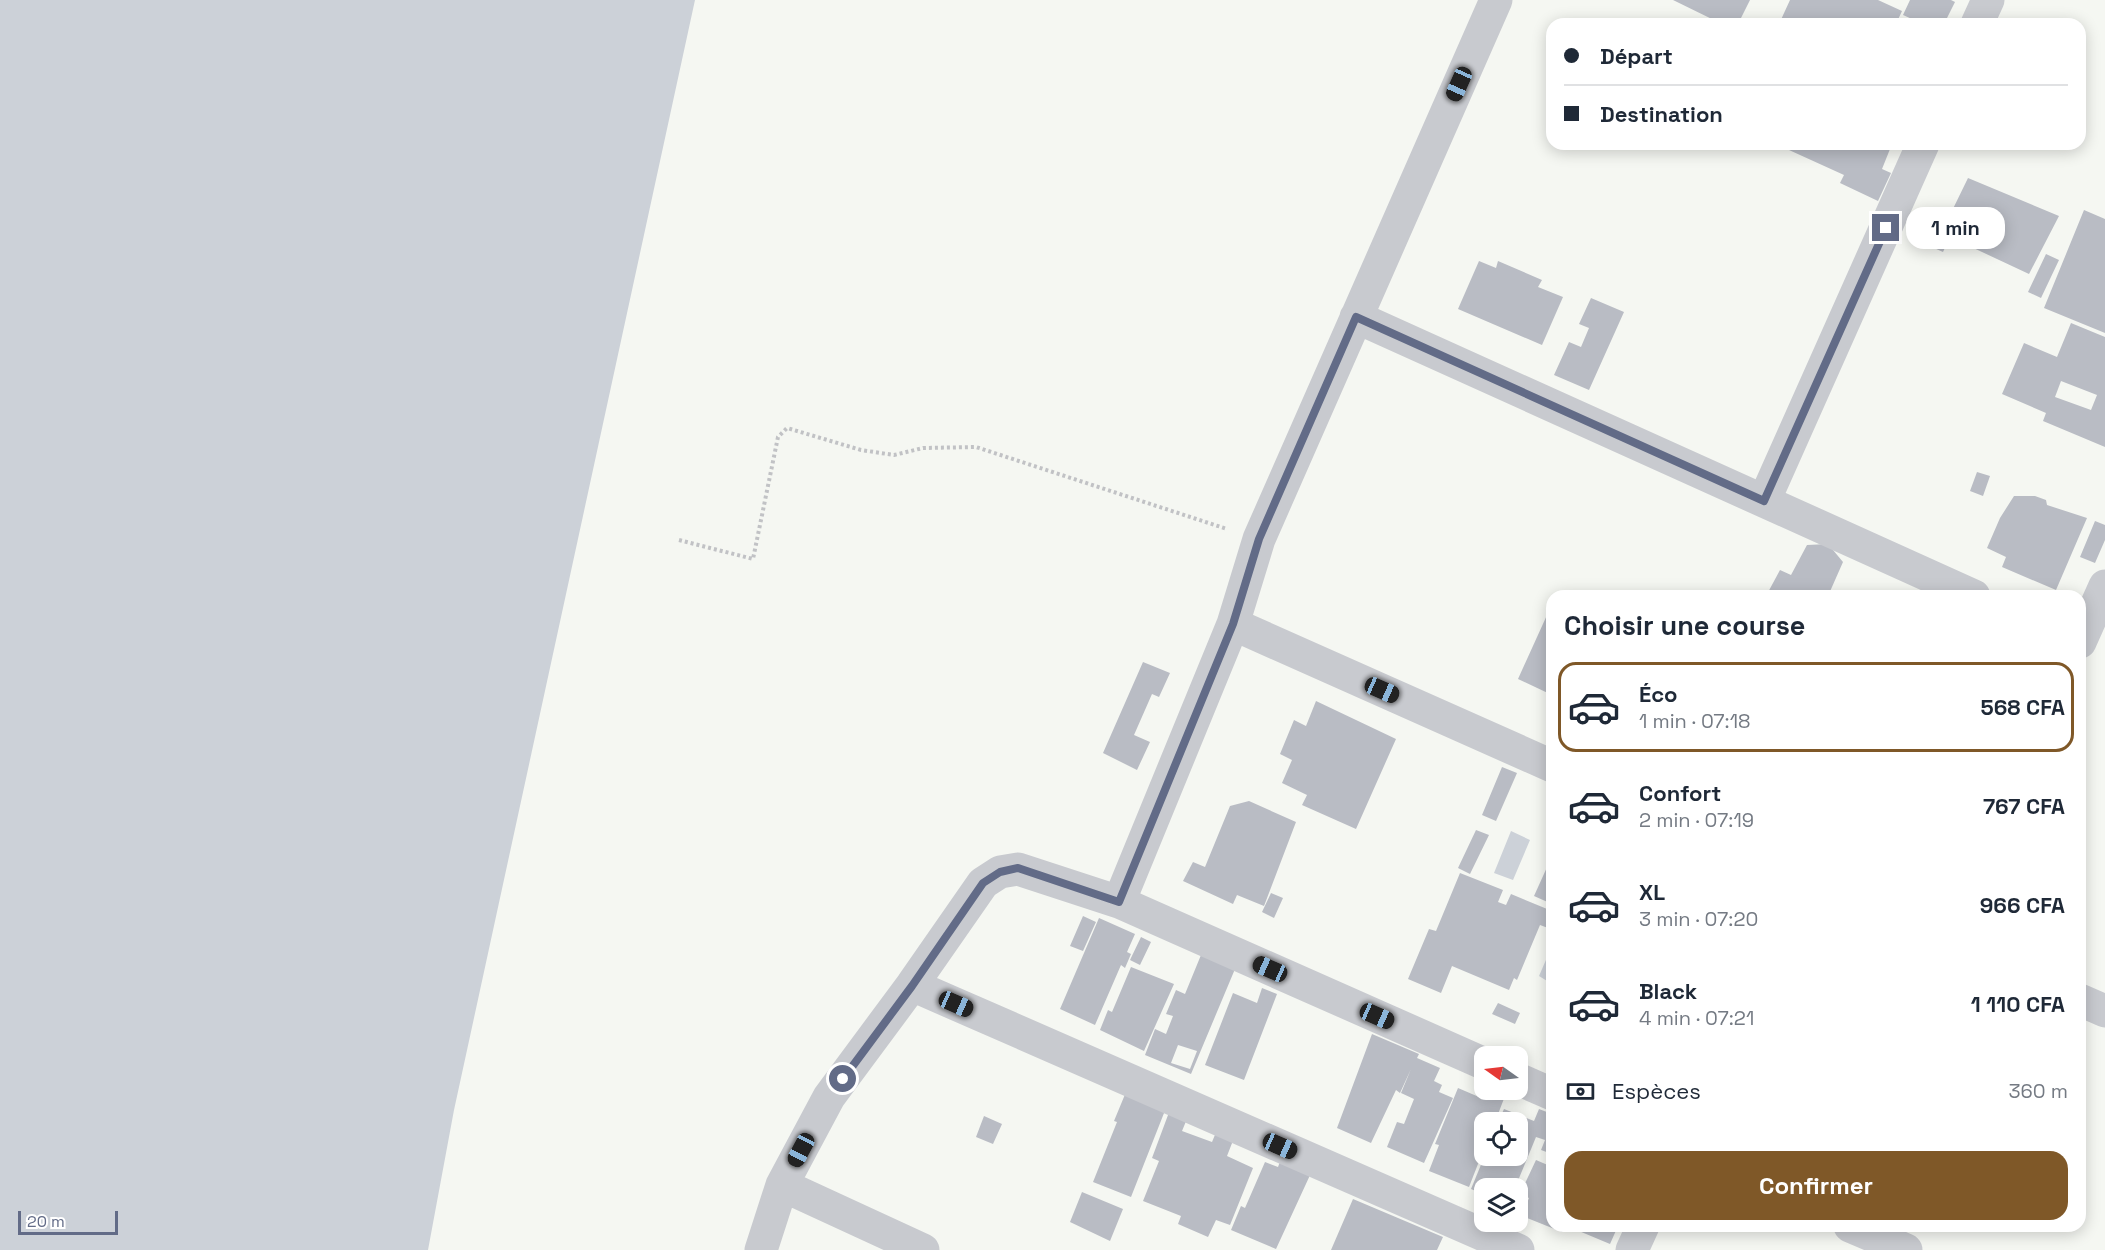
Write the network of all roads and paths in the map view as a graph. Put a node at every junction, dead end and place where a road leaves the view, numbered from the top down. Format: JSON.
{"nodes":[{"id":1,"x":1496,"y":0,"type":"edge"},
{"id":2,"x":1988,"y":0,"type":"edge"},
{"id":3,"x":1980,"y":18,"type":"edge"},
{"id":4,"x":1920,"y":150,"type":"edge"},
{"id":5,"x":1356,"y":317,"type":"junction"},
{"id":6,"x":1764,"y":501,"type":"junction"},
{"id":7,"x":1259,"y":539,"type":"junction"},
{"id":8,"x":679,"y":540,"type":"dead end"},
{"id":9,"x":2105,"y":586,"type":"edge"},
{"id":10,"x":1961,"y":590,"type":"edge"},
{"id":11,"x":1233,"y":624,"type":"junction"},
{"id":12,"x":2086,"y":629,"type":"edge"},
{"id":13,"x":2086,"y":646,"type":"edge"},
{"id":14,"x":2105,"y":655,"type":"edge"},
{"id":15,"x":1546,"y":762,"type":"edge"},
{"id":16,"x":1119,"y":902,"type":"junction"},
{"id":17,"x":912,"y":986,"type":"junction"},
{"id":18,"x":2086,"y":1003,"type":"edge"},
{"id":19,"x":2105,"y":1011,"type":"edge"},
{"id":20,"x":1474,"y":1059,"type":"edge"},
{"id":21,"x":1528,"y":1083,"type":"edge"},
{"id":22,"x":1546,"y":1091,"type":"edge"},
{"id":23,"x":782,"y":1185,"type":"junction"},
{"id":24,"x":1640,"y":1232,"type":"edge"},
{"id":25,"x":1864,"y":1232,"type":"edge"},
{"id":26,"x":761,"y":1250,"type":"edge"},
{"id":27,"x":923,"y":1250,"type":"edge"},
{"id":28,"x":1518,"y":1250,"type":"edge"},
{"id":29,"x":1632,"y":1250,"type":"edge"},
{"id":30,"x":1906,"y":1250,"type":"edge"}],
"edges":[{"from":1,"to":5,"type":"street"},
{"from":2,"to":3,"type":"street"},
{"from":4,"to":6,"type":"street"},
{"from":5,"to":6,"type":"street"},
{"from":5,"to":7,"type":"street"},
{"from":6,"to":10,"type":"street"},
{"from":7,"to":8,"type":"path"},
{"from":7,"to":11,"type":"street"},
{"from":9,"to":12,"type":"street"},
{"from":11,"to":15,"type":"street"},
{"from":11,"to":16,"type":"street"},
{"from":13,"to":14,"type":"street"},
{"from":16,"to":17,"type":"street"},
{"from":16,"to":20,"type":"street"},
{"from":17,"to":23,"type":"street"},
{"from":17,"to":28,"type":"street"},
{"from":18,"to":19,"type":"street"},
{"from":21,"to":22,"type":"street"},
{"from":23,"to":26,"type":"street"},
{"from":23,"to":27,"type":"street"},
{"from":24,"to":29,"type":"street"},
{"from":25,"to":30,"type":"street"}]}
